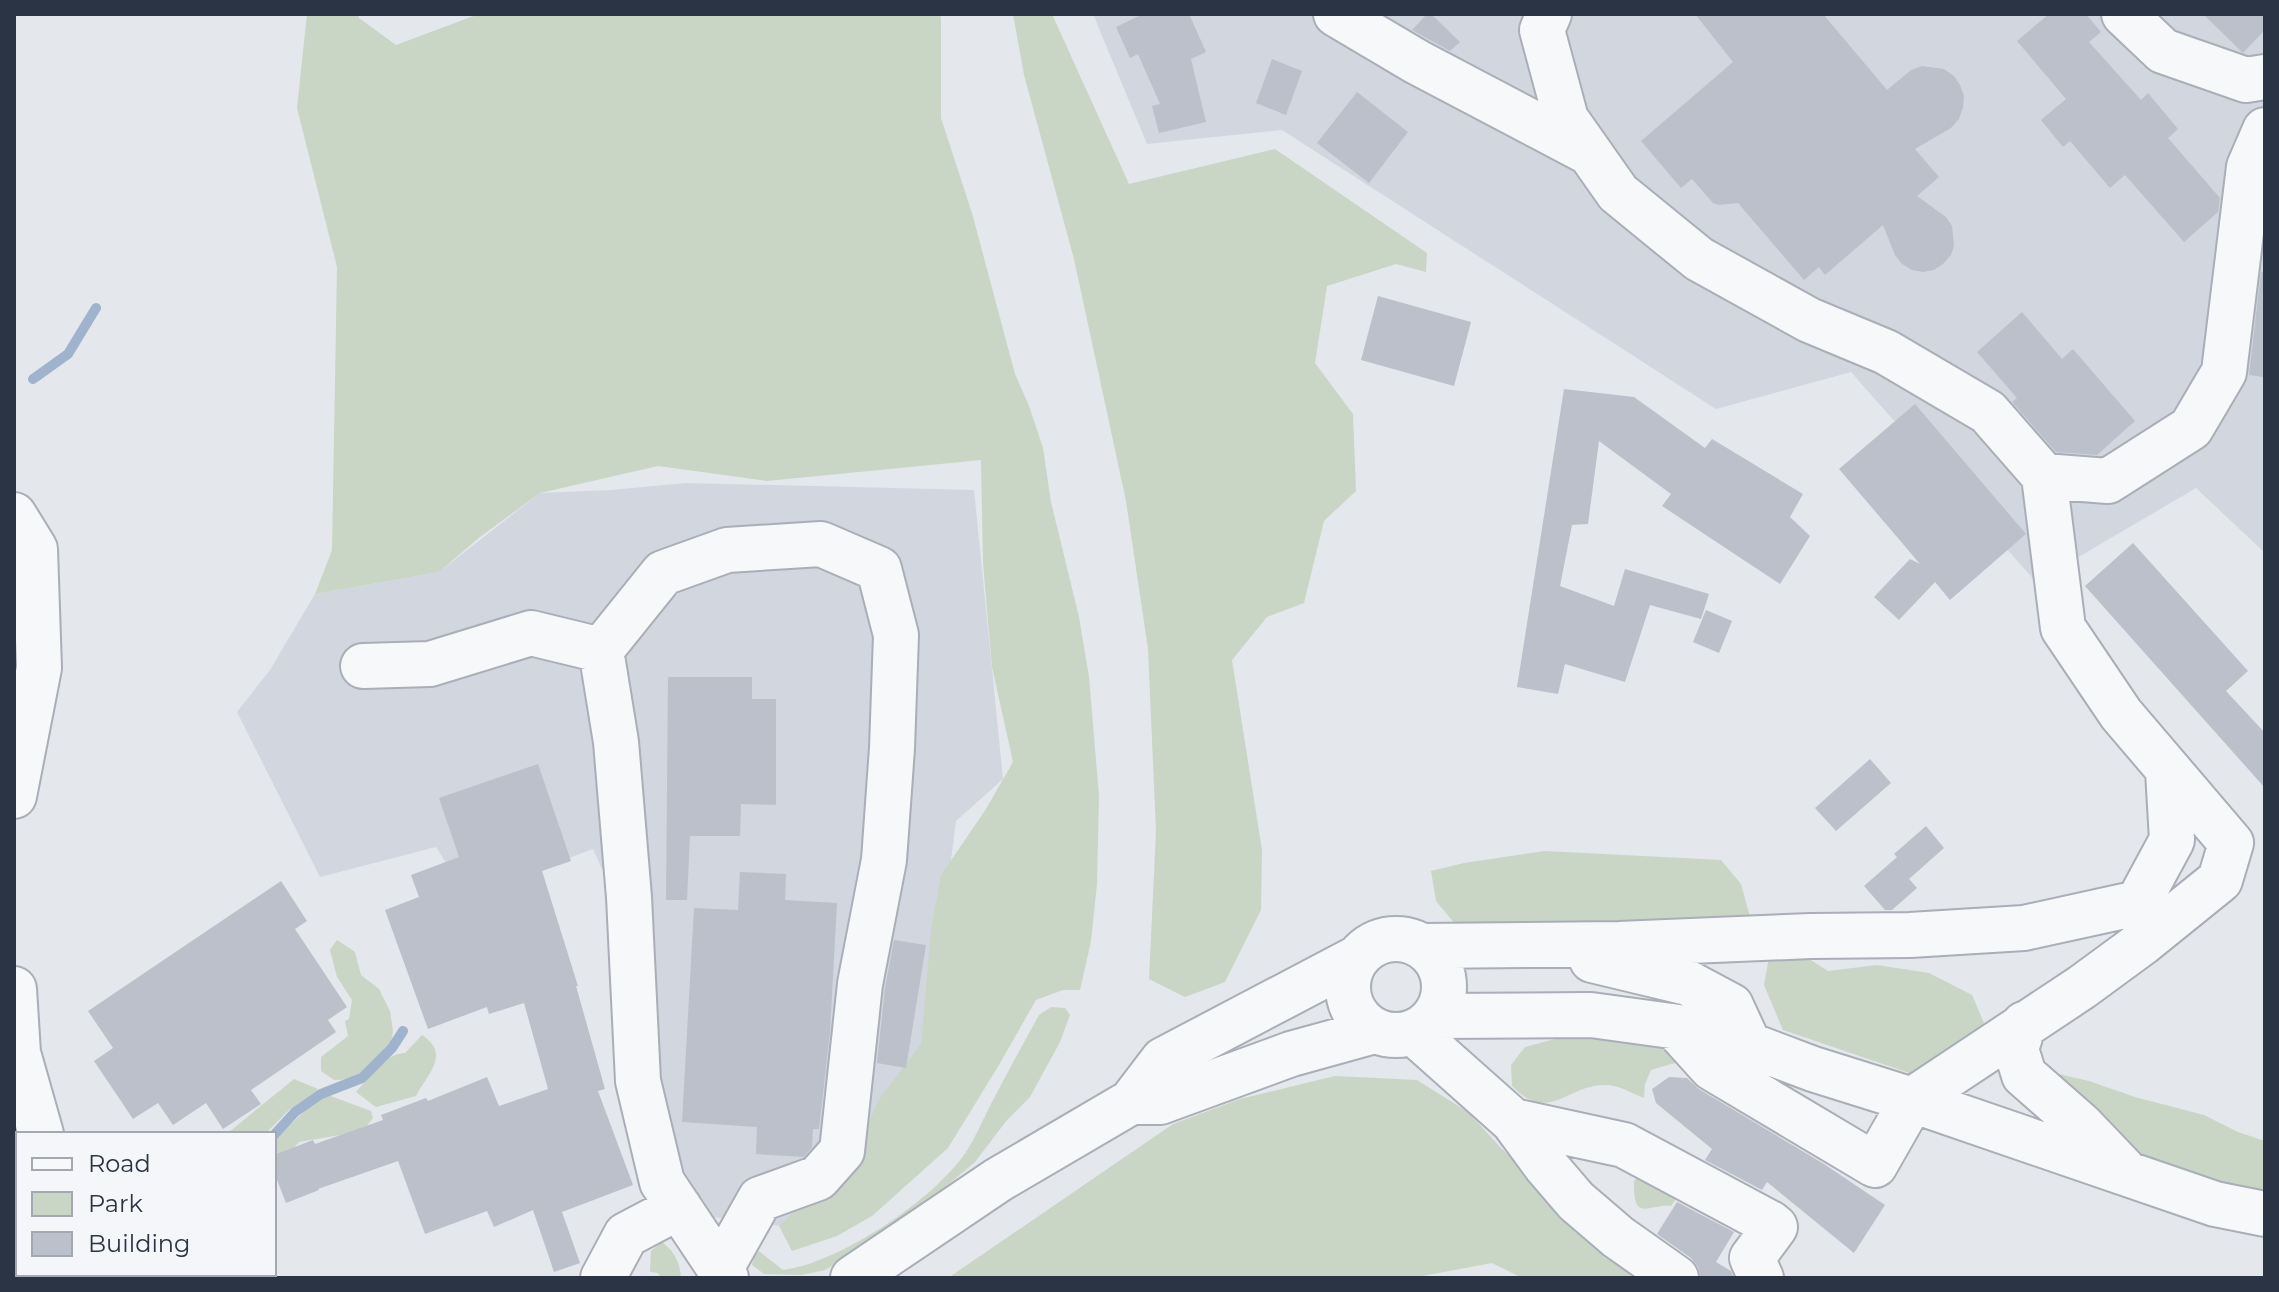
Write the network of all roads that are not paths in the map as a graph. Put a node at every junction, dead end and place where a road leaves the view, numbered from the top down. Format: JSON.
{"nodes":[{"id":1,"x":1336,"y":14,"type":"edge"},
{"id":2,"x":2124,"y":14,"type":"edge"},
{"id":3,"x":1540,"y":19,"type":"edge"},
{"id":4,"x":2265,"y":77,"type":"edge"},
{"id":5,"x":2265,"y":130,"type":"edge"},
{"id":6,"x":1588,"y":152,"type":"junction"},
{"id":7,"x":2044,"y":476,"type":"junction"},
{"id":8,"x":14,"y":515,"type":"edge"},
{"id":9,"x":601,"y":650,"type":"junction"},
{"id":10,"x":363,"y":666,"type":"dead end"},
{"id":11,"x":2168,"y":771,"type":"junction"},
{"id":12,"x":14,"y":796,"type":"edge"},
{"id":13,"x":1423,"y":946,"type":"junction"},
{"id":14,"x":1480,"y":946,"type":"junction"},
{"id":15,"x":1357,"y":958,"type":"junction"},
{"id":16,"x":14,"y":989,"type":"edge"},
{"id":17,"x":2024,"y":1024,"type":"junction"},
{"id":18,"x":1407,"y":1026,"type":"junction"},
{"id":19,"x":1740,"y":1062,"type":"junction"},
{"id":20,"x":1813,"y":1069,"type":"junction"},
{"id":21,"x":1912,"y":1100,"type":"junction"},
{"id":22,"x":1131,"y":1102,"type":"junction"},
{"id":23,"x":1788,"y":1114,"type":"junction"},
{"id":24,"x":1513,"y":1121,"type":"junction"},
{"id":25,"x":40,"y":1132,"type":"edge"},
{"id":26,"x":2128,"y":1174,"type":"junction"},
{"id":27,"x":679,"y":1207,"type":"junction"},
{"id":28,"x":2265,"y":1214,"type":"edge"},
{"id":29,"x":723,"y":1274,"type":"edge"},
{"id":30,"x":603,"y":1278,"type":"edge"},
{"id":31,"x":853,"y":1278,"type":"edge"},
{"id":32,"x":1676,"y":1278,"type":"edge"},
{"id":33,"x":1761,"y":1278,"type":"edge"}],
"edges":[{"from":1,"to":6,"type":"street"},
{"from":2,"to":4,"type":"street"},
{"from":3,"to":6,"type":"street"},
{"from":5,"to":7,"type":"street"},
{"from":6,"to":7,"type":"street"},
{"from":7,"to":11,"type":"street"},
{"from":8,"to":12,"type":"street"},
{"from":9,"to":10,"type":"street"},
{"from":9,"to":27,"type":"street"},
{"from":9,"to":29,"type":"street"},
{"from":11,"to":14,"type":"street"},
{"from":11,"to":17,"type":"street"},
{"from":13,"to":14,"type":"street"},
{"from":13,"to":15,"type":"street"},
{"from":13,"to":18,"type":"street"},
{"from":14,"to":19,"type":"street"},
{"from":15,"to":18,"type":"street"},
{"from":15,"to":22,"type":"street"},
{"from":16,"to":25,"type":"street"},
{"from":17,"to":21,"type":"street"},
{"from":17,"to":26,"type":"street"},
{"from":18,"to":19,"type":"street"},
{"from":18,"to":22,"type":"street"},
{"from":18,"to":24,"type":"street"},
{"from":19,"to":20,"type":"street"},
{"from":19,"to":23,"type":"street"},
{"from":20,"to":21,"type":"street"},
{"from":20,"to":23,"type":"street"},
{"from":21,"to":23,"type":"street"},
{"from":21,"to":26,"type":"street"},
{"from":22,"to":31,"type":"street"},
{"from":24,"to":32,"type":"street"},
{"from":24,"to":33,"type":"street"},
{"from":26,"to":28,"type":"street"},
{"from":27,"to":29,"type":"street"},
{"from":27,"to":30,"type":"street"}]}
